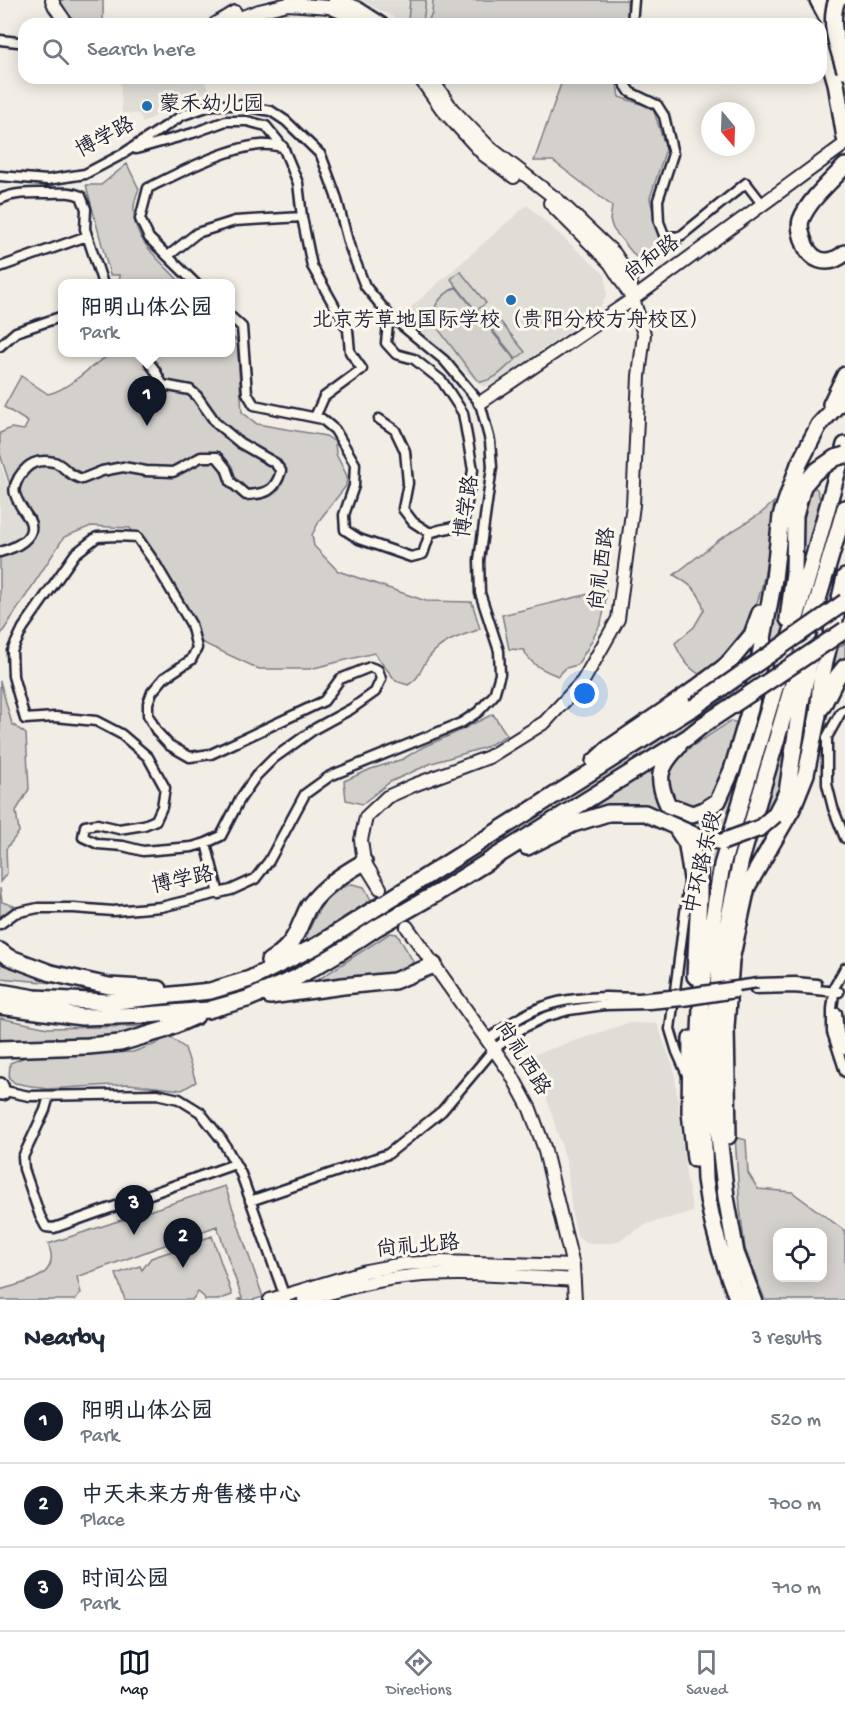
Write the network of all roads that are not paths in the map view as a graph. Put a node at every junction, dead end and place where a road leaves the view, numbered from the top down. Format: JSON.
{"nodes":[{"id":1,"x":45,"y":0,"type":"edge"},
{"id":2,"x":52,"y":0,"type":"edge"},
{"id":3,"x":276,"y":0,"type":"edge"},
{"id":4,"x":335,"y":0,"type":"edge"},
{"id":5,"x":633,"y":0,"type":"edge"},
{"id":6,"x":811,"y":0,"type":"edge"},
{"id":7,"x":818,"y":0,"type":"edge"},
{"id":8,"x":837,"y":0,"type":"edge"},
{"id":9,"x":55,"y":18,"type":"edge"},
{"id":10,"x":63,"y":18,"type":"edge"},
{"id":11,"x":225,"y":18,"type":"edge"},
{"id":12,"x":240,"y":18,"type":"edge"},
{"id":13,"x":356,"y":18,"type":"edge"},
{"id":14,"x":373,"y":18,"type":"edge"},
{"id":15,"x":632,"y":18,"type":"edge"},
{"id":16,"x":816,"y":18,"type":"edge"},
{"id":17,"x":0,"y":40,"type":"edge"},
{"id":18,"x":18,"y":42,"type":"edge"},
{"id":19,"x":845,"y":49,"type":"edge"},
{"id":20,"x":827,"y":52,"type":"edge"},
{"id":21,"x":845,"y":70,"type":"edge"},
{"id":22,"x":424,"y":84,"type":"edge"},
{"id":23,"x":435,"y":84,"type":"edge"},
{"id":24,"x":625,"y":84,"type":"edge"},
{"id":25,"x":845,"y":138,"type":"edge"},
{"id":26,"x":845,"y":144,"type":"edge"},
{"id":27,"x":283,"y":147,"type":"junction"},
{"id":28,"x":127,"y":151,"type":"junction"},
{"id":29,"x":845,"y":166,"type":"edge"},
{"id":30,"x":0,"y":176,"type":"edge"},
{"id":31,"x":0,"y":199,"type":"edge"},
{"id":32,"x":763,"y":205,"type":"junction"},
{"id":33,"x":302,"y":217,"type":"junction"},
{"id":34,"x":87,"y":236,"type":"junction"},
{"id":35,"x":845,"y":253,"type":"edge"},
{"id":36,"x":168,"y":256,"type":"junction"},
{"id":37,"x":0,"y":267,"type":"edge"},
{"id":38,"x":101,"y":279,"type":"edge"},
{"id":39,"x":191,"y":279,"type":"edge"},
{"id":40,"x":633,"y":299,"type":"junction"},
{"id":41,"x":389,"y":315,"type":"junction"},
{"id":42,"x":58,"y":318,"type":"edge"},
{"id":43,"x":235,"y":321,"type":"edge"},
{"id":44,"x":0,"y":346,"type":"edge"},
{"id":45,"x":150,"y":364,"type":"dead end"},
{"id":46,"x":845,"y":375,"type":"edge"},
{"id":47,"x":845,"y":397,"type":"edge"},
{"id":48,"x":480,"y":403,"type":"junction"},
{"id":49,"x":315,"y":417,"type":"junction"},
{"id":50,"x":379,"y":419,"type":"dead end"},
{"id":51,"x":819,"y":426,"type":"junction"},
{"id":52,"x":845,"y":445,"type":"edge"},
{"id":53,"x":845,"y":455,"type":"edge"},
{"id":54,"x":845,"y":508,"type":"edge"},
{"id":55,"x":430,"y":533,"type":"junction"},
{"id":56,"x":835,"y":539,"type":"junction"},
{"id":57,"x":0,"y":552,"type":"edge"},
{"id":58,"x":845,"y":577,"type":"edge"},
{"id":59,"x":774,"y":579,"type":"junction"},
{"id":60,"x":845,"y":602,"type":"edge"},
{"id":61,"x":845,"y":630,"type":"edge"},
{"id":62,"x":785,"y":655,"type":"junction"},
{"id":63,"x":845,"y":667,"type":"edge"},
{"id":64,"x":845,"y":710,"type":"edge"},
{"id":65,"x":818,"y":715,"type":"junction"},
{"id":66,"x":845,"y":716,"type":"edge"},
{"id":67,"x":688,"y":737,"type":"junction"},
{"id":68,"x":564,"y":790,"type":"junction"},
{"id":69,"x":845,"y":825,"type":"edge"},
{"id":70,"x":680,"y":831,"type":"junction"},
{"id":71,"x":845,"y":838,"type":"edge"},
{"id":72,"x":206,"y":843,"type":"junction"},
{"id":73,"x":364,"y":862,"type":"junction"},
{"id":74,"x":380,"y":888,"type":"dead end"},
{"id":75,"x":439,"y":892,"type":"junction"},
{"id":76,"x":219,"y":894,"type":"junction"},
{"id":77,"x":0,"y":924,"type":"edge"},
{"id":78,"x":407,"y":927,"type":"dead end"},
{"id":79,"x":0,"y":951,"type":"edge"},
{"id":80,"x":434,"y":965,"type":"junction"},
{"id":81,"x":845,"y":968,"type":"edge"},
{"id":82,"x":227,"y":986,"type":"junction"},
{"id":83,"x":839,"y":986,"type":"edge"},
{"id":84,"x":210,"y":991,"type":"junction"},
{"id":85,"x":0,"y":992,"type":"edge"},
{"id":86,"x":246,"y":999,"type":"junction"},
{"id":87,"x":0,"y":1006,"type":"edge"},
{"id":88,"x":208,"y":1010,"type":"junction"},
{"id":89,"x":491,"y":1045,"type":"junction"},
{"id":90,"x":7,"y":1048,"type":"edge"},
{"id":91,"x":845,"y":1050,"type":"edge"},
{"id":92,"x":0,"y":1057,"type":"edge"},
{"id":93,"x":845,"y":1072,"type":"edge"},
{"id":94,"x":690,"y":1081,"type":"junction"},
{"id":95,"x":1,"y":1089,"type":"edge"},
{"id":96,"x":49,"y":1096,"type":"junction"},
{"id":97,"x":235,"y":1164,"type":"junction"},
{"id":98,"x":705,"y":1179,"type":"junction"},
{"id":99,"x":726,"y":1193,"type":"junction"},
{"id":100,"x":250,"y":1201,"type":"junction"},
{"id":101,"x":573,"y":1266,"type":"junction"},
{"id":102,"x":574,"y":1280,"type":"junction"},
{"id":103,"x":285,"y":1297,"type":"edge"},
{"id":104,"x":270,"y":1300,"type":"edge"},
{"id":105,"x":304,"y":1300,"type":"edge"},
{"id":106,"x":574,"y":1300,"type":"edge"},
{"id":107,"x":738,"y":1300,"type":"edge"},
{"id":108,"x":754,"y":1300,"type":"edge"}],
"edges":[{"from":1,"to":9,"type":"street"},
{"from":2,"to":10,"type":"street"},
{"from":3,"to":11,"type":"street"},
{"from":4,"to":14,"type":"street"},
{"from":5,"to":15,"type":"street"},
{"from":6,"to":16,"type":"highway"},
{"from":7,"to":19,"type":"highway"},
{"from":8,"to":21,"type":"highway","bridge":true},
{"from":12,"to":13,"type":"street"},
{"from":17,"to":18,"type":"street"},
{"from":20,"to":25,"type":"highway"},
{"from":22,"to":40,"type":"street","name":"尚礼西路"},
{"from":23,"to":40,"type":"street","name":"尚礼西路"},
{"from":24,"to":32,"type":"street"},
{"from":26,"to":32,"type":"street","name":"尚和路"},
{"from":27,"to":28,"type":"street"},
{"from":27,"to":33,"type":"street"},
{"from":27,"to":36,"type":"street"},
{"from":28,"to":30,"type":"street","name":"博学路"},
{"from":28,"to":41,"type":"street","name":"博学路"},
{"from":29,"to":35,"type":"highway"},
{"from":31,"to":34,"type":"street"},
{"from":32,"to":40,"type":"street","name":"尚和路"},
{"from":33,"to":36,"type":"street"},
{"from":33,"to":49,"type":"street"},
{"from":34,"to":37,"type":"street"},
{"from":34,"to":38,"type":"street"},
{"from":36,"to":39,"type":"street"},
{"from":40,"to":48,"type":"street","name":"尚和路"},
{"from":40,"to":73,"type":"street","name":"尚礼西路"},
{"from":41,"to":48,"type":"street","name":"博学路"},
{"from":41,"to":55,"type":"street"},
{"from":42,"to":44,"type":"street"},
{"from":43,"to":49,"type":"street"},
{"from":45,"to":57,"type":"street"},
{"from":46,"to":51,"type":"highway"},
{"from":47,"to":51,"type":"highway"},
{"from":48,"to":76,"type":"street","name":"博学路"},
{"from":49,"to":55,"type":"street"},
{"from":50,"to":55,"type":"street"},
{"from":51,"to":59,"type":"highway"},
{"from":52,"to":62,"type":"highway","name":"中环路东段"},
{"from":53,"to":62,"type":"highway","bridge":true},
{"from":54,"to":56,"type":"highway","name":"中环路东段"},
{"from":56,"to":70,"type":"highway","bridge":true},
{"from":56,"to":99,"type":"highway","name":"中环路东段"},
{"from":58,"to":65,"type":"highway"},
{"from":59,"to":67,"type":"highway"},
{"from":59,"to":68,"type":"highway"},
{"from":60,"to":68,"type":"highway","bridge":true},
{"from":61,"to":67,"type":"highway","bridge":true},
{"from":62,"to":98,"type":"highway","name":"中环路东段"},
{"from":63,"to":65,"type":"highway"},
{"from":64,"to":71,"type":"street"},
{"from":65,"to":99,"type":"highway"},
{"from":66,"to":69,"type":"street"},
{"from":67,"to":75,"type":"highway"},
{"from":68,"to":82,"type":"highway"},
{"from":70,"to":75,"type":"highway"},
{"from":70,"to":94,"type":"highway"},
{"from":70,"to":94,"type":"street"},
{"from":72,"to":72,"type":"street"},
{"from":72,"to":76,"type":"street"},
{"from":73,"to":74,"type":"street","name":"尚礼西路"},
{"from":73,"to":82,"type":"highway"},
{"from":75,"to":86,"type":"highway"},
{"from":76,"to":77,"type":"street","name":"博学路"},
{"from":78,"to":80,"type":"street","name":"尚礼西路"},
{"from":79,"to":84,"type":"highway"},
{"from":80,"to":86,"type":"highway"},
{"from":80,"to":89,"type":"street","name":"尚礼西路"},
{"from":81,"to":83,"type":"street"},
{"from":82,"to":84,"type":"highway"},
{"from":83,"to":89,"type":"street","bridge":true},
{"from":83,"to":91,"type":"street"},
{"from":83,"to":93,"type":"street"},
{"from":84,"to":85,"type":"highway"},
{"from":86,"to":88,"type":"highway"},
{"from":87,"to":88,"type":"highway"},
{"from":88,"to":90,"type":"highway"},
{"from":89,"to":100,"type":"street"},
{"from":89,"to":101,"type":"street","name":"尚礼西路"},
{"from":90,"to":92,"type":"highway"},
{"from":94,"to":98,"type":"highway"},
{"from":95,"to":96,"type":"street"},
{"from":96,"to":97,"type":"street"},
{"from":96,"to":97,"type":"street"},
{"from":97,"to":100,"type":"street"},
{"from":98,"to":107,"type":"highway","name":"中环路东段"},
{"from":99,"to":108,"type":"highway","name":"中环路东段"},
{"from":100,"to":103,"type":"street"},
{"from":101,"to":102,"type":"street","name":"尚礼西路"},
{"from":101,"to":103,"type":"street","name":"尚礼北路"},
{"from":102,"to":105,"type":"street","name":"尚礼北路"},
{"from":102,"to":106,"type":"street","name":"尚礼西路"},
{"from":103,"to":104,"type":"street","name":"尚礼北路"}]}
